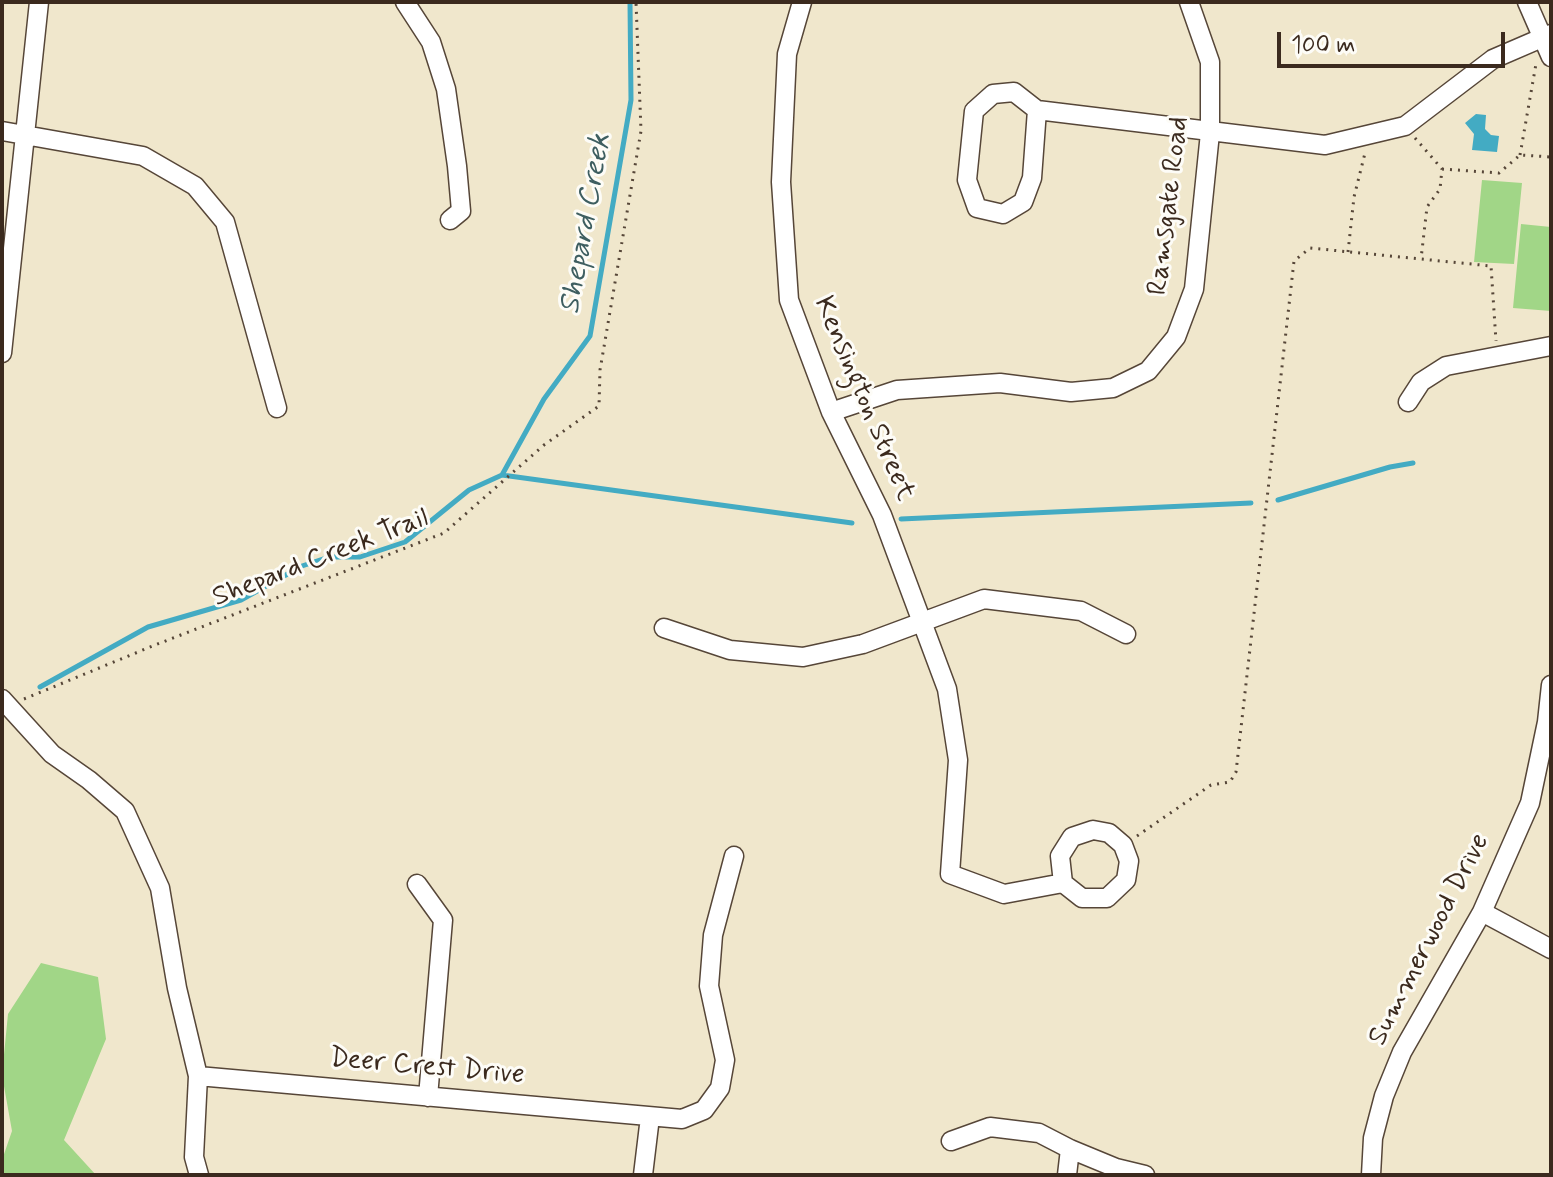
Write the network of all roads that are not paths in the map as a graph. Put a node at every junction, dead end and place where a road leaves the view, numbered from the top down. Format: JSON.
{"nodes":[{"id":1,"x":39,"y":2,"type":"edge"},
{"id":2,"x":405,"y":2,"type":"edge"},
{"id":3,"x":802,"y":2,"type":"edge"},
{"id":4,"x":1189,"y":2,"type":"edge"},
{"id":5,"x":1527,"y":2,"type":"edge"},
{"id":6,"x":1546,"y":35,"type":"edge"},
{"id":7,"x":1551,"y":57,"type":"edge"},
{"id":8,"x":1037,"y":110,"type":"junction"},
{"id":9,"x":2,"y":131,"type":"edge"},
{"id":10,"x":25,"y":133,"type":"junction"},
{"id":11,"x":1210,"y":133,"type":"junction"},
{"id":12,"x":450,"y":220,"type":"dead end"},
{"id":13,"x":1551,"y":346,"type":"edge"},
{"id":14,"x":2,"y":353,"type":"edge"},
{"id":15,"x":1408,"y":402,"type":"dead end"},
{"id":16,"x":277,"y":408,"type":"dead end"},
{"id":17,"x":831,"y":412,"type":"junction"},
{"id":18,"x":922,"y":622,"type":"junction"},
{"id":19,"x":664,"y":628,"type":"dead end"},
{"id":20,"x":1126,"y":634,"type":"dead end"},
{"id":21,"x":1551,"y":685,"type":"edge"},
{"id":22,"x":3,"y":702,"type":"edge"},
{"id":23,"x":734,"y":856,"type":"dead end"},
{"id":24,"x":1063,"y":883,"type":"junction"},
{"id":25,"x":417,"y":884,"type":"dead end"},
{"id":26,"x":1482,"y":912,"type":"junction"},
{"id":27,"x":1551,"y":949,"type":"edge"},
{"id":28,"x":198,"y":1076,"type":"junction"},
{"id":29,"x":428,"y":1097,"type":"junction"},
{"id":30,"x":650,"y":1117,"type":"junction"},
{"id":31,"x":951,"y":1141,"type":"dead end"},
{"id":32,"x":1070,"y":1149,"type":"junction"},
{"id":33,"x":199,"y":1175,"type":"edge"},
{"id":34,"x":643,"y":1175,"type":"edge"},
{"id":35,"x":1067,"y":1175,"type":"edge"},
{"id":36,"x":1145,"y":1175,"type":"edge"},
{"id":37,"x":1371,"y":1175,"type":"edge"}],
"edges":[{"from":1,"to":10,"type":"street"},
{"from":2,"to":12,"type":"street"},
{"from":3,"to":17,"type":"street","name":"Kensington Street"},
{"from":4,"to":11,"type":"street","name":"Ramsgate Road"},
{"from":5,"to":6,"type":"street"},
{"from":6,"to":7,"type":"street"},
{"from":6,"to":11,"type":"street"},
{"from":8,"to":8,"type":"street"},
{"from":8,"to":11,"type":"street"},
{"from":9,"to":10,"type":"street"},
{"from":10,"to":14,"type":"street"},
{"from":10,"to":16,"type":"street"},
{"from":11,"to":17,"type":"street","name":"Ramsgate Road"},
{"from":13,"to":15,"type":"street"},
{"from":17,"to":18,"type":"street","name":"Kensington Street"},
{"from":18,"to":19,"type":"street"},
{"from":18,"to":20,"type":"street"},
{"from":18,"to":24,"type":"street","name":"Kensington Street"},
{"from":21,"to":26,"type":"street","name":"Summerwood Drive"},
{"from":22,"to":28,"type":"street"},
{"from":23,"to":30,"type":"street","name":"Deer Crest Drive"},
{"from":24,"to":24,"type":"street"},
{"from":25,"to":29,"type":"street"},
{"from":26,"to":27,"type":"street"},
{"from":26,"to":37,"type":"street","name":"Summerwood Drive"},
{"from":28,"to":29,"type":"street","name":"Deer Crest Drive"},
{"from":28,"to":33,"type":"street"},
{"from":29,"to":30,"type":"street","name":"Deer Crest Drive"},
{"from":30,"to":34,"type":"street"},
{"from":31,"to":32,"type":"street"},
{"from":32,"to":35,"type":"street"},
{"from":32,"to":36,"type":"street"}]}
